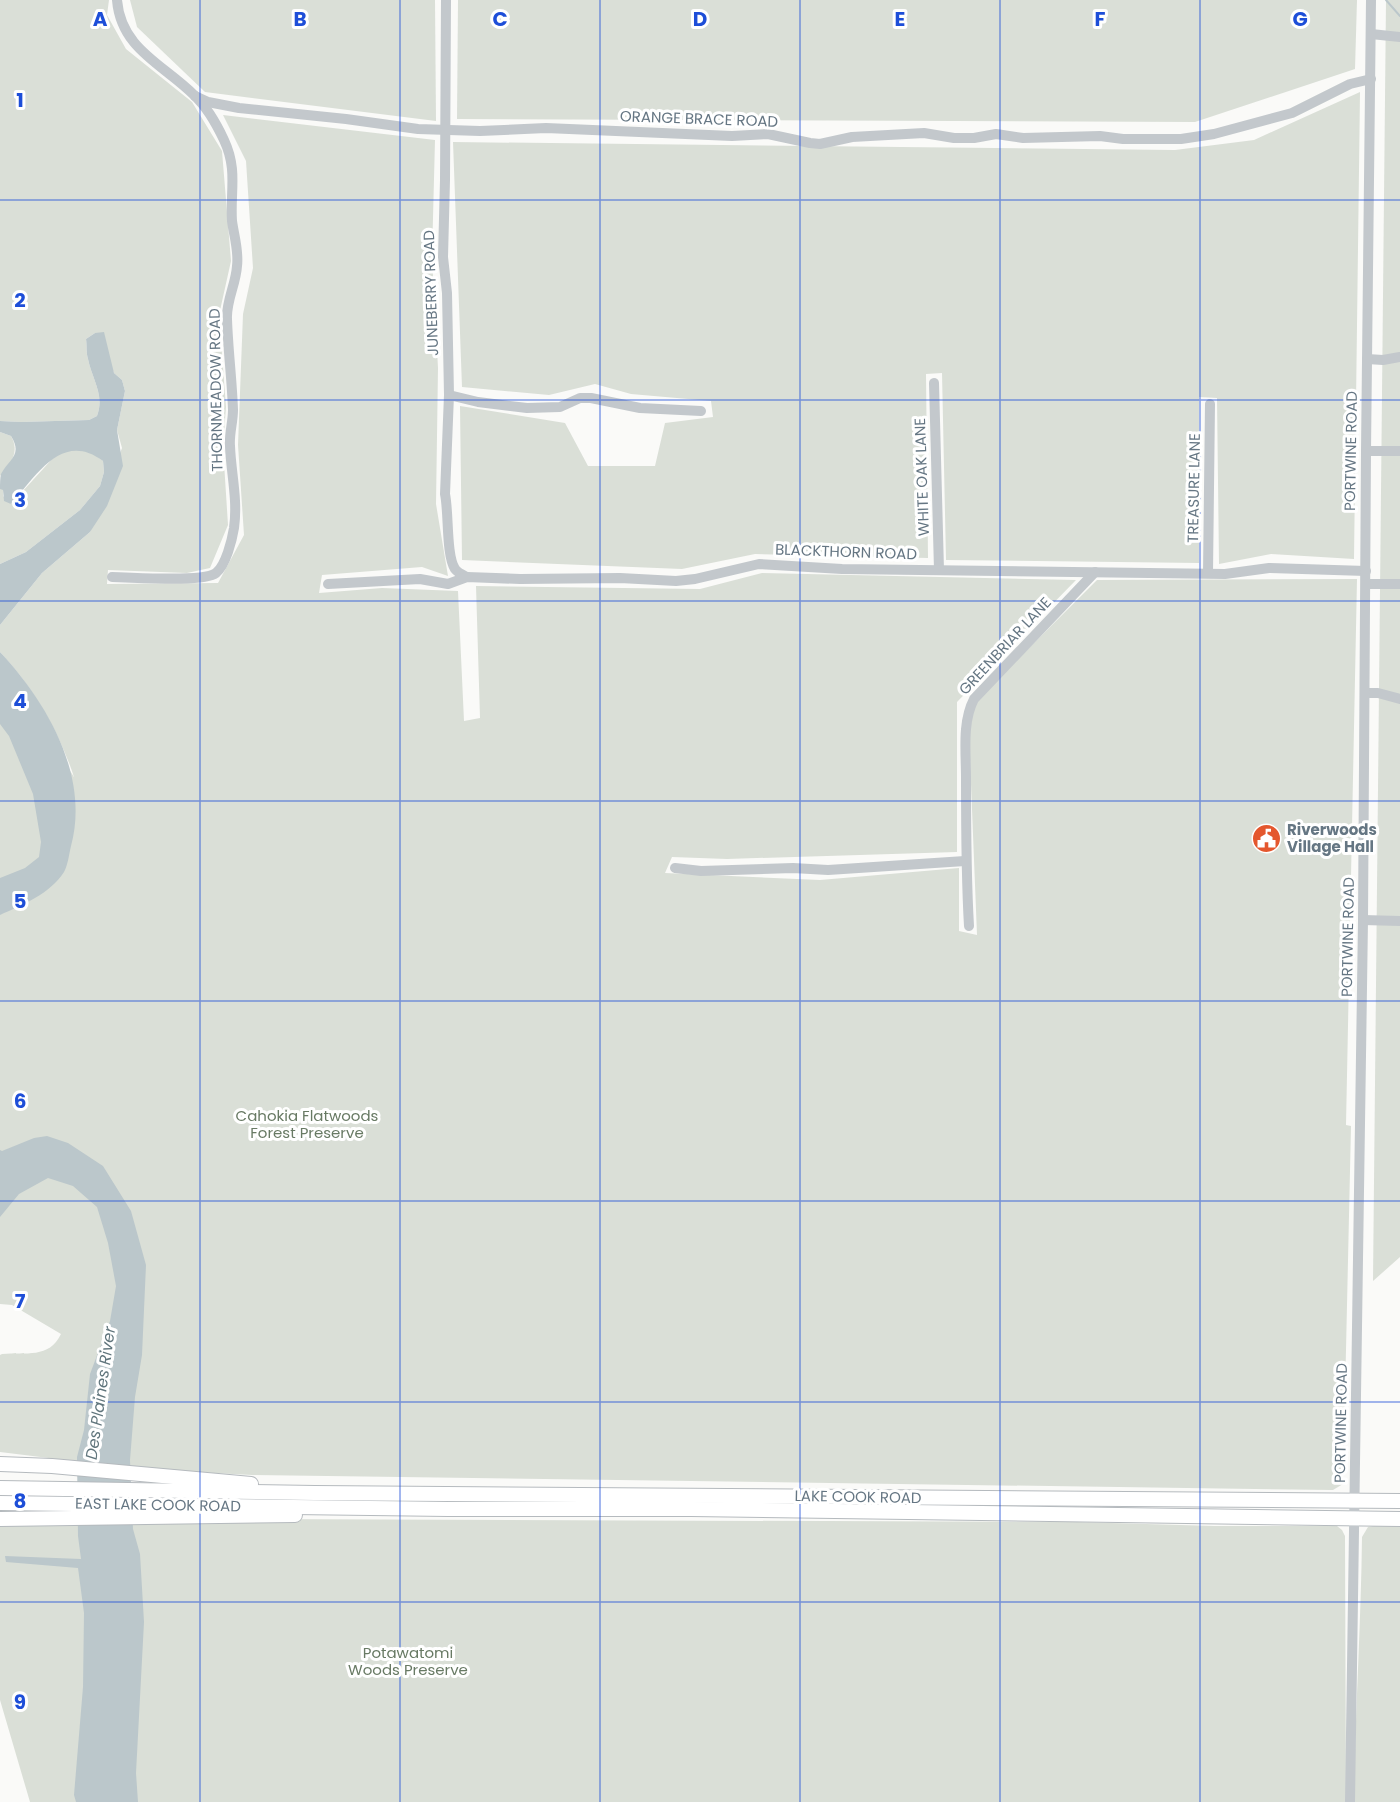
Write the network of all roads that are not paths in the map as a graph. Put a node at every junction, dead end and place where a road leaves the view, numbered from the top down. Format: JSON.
{"nodes":[{"id":1,"x":117,"y":0,"type":"edge"},
{"id":2,"x":446,"y":0,"type":"edge"},
{"id":3,"x":1371,"y":0,"type":"edge"},
{"id":4,"x":1371,"y":34,"type":"junction"},
{"id":5,"x":1400,"y":37,"type":"edge"},
{"id":6,"x":1371,"y":79,"type":"junction"},
{"id":7,"x":195,"y":96,"type":"junction"},
{"id":8,"x":444,"y":131,"type":"junction"},
{"id":9,"x":1400,"y":357,"type":"edge"},
{"id":10,"x":1367,"y":359,"type":"junction"},
{"id":11,"x":934,"y":383,"type":"dead end"},
{"id":12,"x":449,"y":395,"type":"junction"},
{"id":13,"x":1210,"y":404,"type":"dead end"},
{"id":14,"x":701,"y":411,"type":"dead end"},
{"id":15,"x":1366,"y":451,"type":"junction"},
{"id":16,"x":1400,"y":451,"type":"edge"},
{"id":17,"x":939,"y":570,"type":"junction"},
{"id":18,"x":1366,"y":571,"type":"junction"},
{"id":19,"x":1095,"y":572,"type":"junction"},
{"id":20,"x":1208,"y":573,"type":"junction"},
{"id":21,"x":112,"y":577,"type":"dead end"},
{"id":22,"x":467,"y":578,"type":"junction"},
{"id":23,"x":328,"y":584,"type":"dead end"},
{"id":24,"x":1366,"y":584,"type":"junction"},
{"id":25,"x":1400,"y":584,"type":"edge"},
{"id":26,"x":1365,"y":693,"type":"junction"},
{"id":27,"x":1400,"y":699,"type":"edge"},
{"id":28,"x":965,"y":861,"type":"junction"},
{"id":29,"x":675,"y":868,"type":"dead end"},
{"id":30,"x":1363,"y":920,"type":"junction"},
{"id":31,"x":1400,"y":921,"type":"edge"},
{"id":32,"x":969,"y":926,"type":"dead end"},
{"id":33,"x":0,"y":1464,"type":"edge"},
{"id":34,"x":0,"y":1488,"type":"edge"},
{"id":35,"x":316,"y":1500,"type":"junction"},
{"id":36,"x":1355,"y":1500,"type":"junction"},
{"id":37,"x":1400,"y":1501,"type":"edge"},
{"id":38,"x":0,"y":1503,"type":"edge"},
{"id":39,"x":68,"y":1511,"type":"junction"},
{"id":40,"x":0,"y":1519,"type":"edge"},
{"id":41,"x":1354,"y":1519,"type":"junction"},
{"id":42,"x":1400,"y":1519,"type":"edge"},
{"id":43,"x":1350,"y":1802,"type":"edge"}],
"edges":[{"from":1,"to":7,"type":"street","name":"THORNMEADOW ROAD"},
{"from":2,"to":8,"type":"street","name":"JUNEBERRY ROAD"},
{"from":3,"to":4,"type":"street","name":"PORTWINE ROAD"},
{"from":4,"to":5,"type":"street"},
{"from":4,"to":6,"type":"street","name":"PORTWINE ROAD"},
{"from":6,"to":8,"type":"street","name":"ORANGE BRACE ROAD"},
{"from":6,"to":10,"type":"street","name":"PORTWINE ROAD"},
{"from":7,"to":8,"type":"street","name":"ORANGE BRACE ROAD"},
{"from":7,"to":21,"type":"street","name":"THORNMEADOW ROAD"},
{"from":8,"to":12,"type":"street","name":"JUNEBERRY ROAD"},
{"from":9,"to":10,"type":"street"},
{"from":10,"to":15,"type":"street","name":"PORTWINE ROAD"},
{"from":11,"to":17,"type":"street","name":"WHITE OAK LANE"},
{"from":12,"to":14,"type":"street"},
{"from":12,"to":22,"type":"street","name":"JUNEBERRY ROAD"},
{"from":13,"to":20,"type":"street","name":"TREASURE LANE"},
{"from":15,"to":16,"type":"street"},
{"from":15,"to":18,"type":"street","name":"PORTWINE ROAD"},
{"from":17,"to":19,"type":"street","name":"BLACKTHORN ROAD"},
{"from":17,"to":22,"type":"street","name":"BLACKTHORN ROAD"},
{"from":18,"to":20,"type":"street","name":"BLACKTHORN ROAD"},
{"from":18,"to":24,"type":"street","name":"PORTWINE ROAD"},
{"from":19,"to":20,"type":"street","name":"BLACKTHORN ROAD"},
{"from":19,"to":28,"type":"street","name":"GREENBRIAR LANE"},
{"from":22,"to":23,"type":"street","name":"BLACKTHORN ROAD"},
{"from":24,"to":25,"type":"street"},
{"from":24,"to":26,"type":"street","name":"PORTWINE ROAD"},
{"from":26,"to":27,"type":"street"},
{"from":26,"to":30,"type":"street","name":"PORTWINE ROAD"},
{"from":28,"to":29,"type":"street"},
{"from":28,"to":32,"type":"street","name":"GREENBRIAR LANE"},
{"from":30,"to":31,"type":"street"},
{"from":30,"to":36,"type":"street","name":"PORTWINE ROAD"},
{"from":33,"to":35,"type":"main road"},
{"from":34,"to":35,"type":"main road","name":"EAST LAKE COOK ROAD"},
{"from":35,"to":36,"type":"main road","name":"LAKE COOK ROAD"},
{"from":35,"to":39,"type":"main road"},
{"from":35,"to":41,"type":"main road","name":"LAKE COOK ROAD"},
{"from":36,"to":37,"type":"main road","name":"LAKE COOK ROAD"},
{"from":36,"to":41,"type":"street","name":"PORTWINE ROAD"},
{"from":38,"to":39,"type":"main road","name":"EAST LAKE COOK ROAD"},
{"from":39,"to":40,"type":"main road"},
{"from":41,"to":42,"type":"main road","name":"LAKE COOK ROAD"},
{"from":41,"to":43,"type":"street","name":"PORTWINE ROAD"}]}
